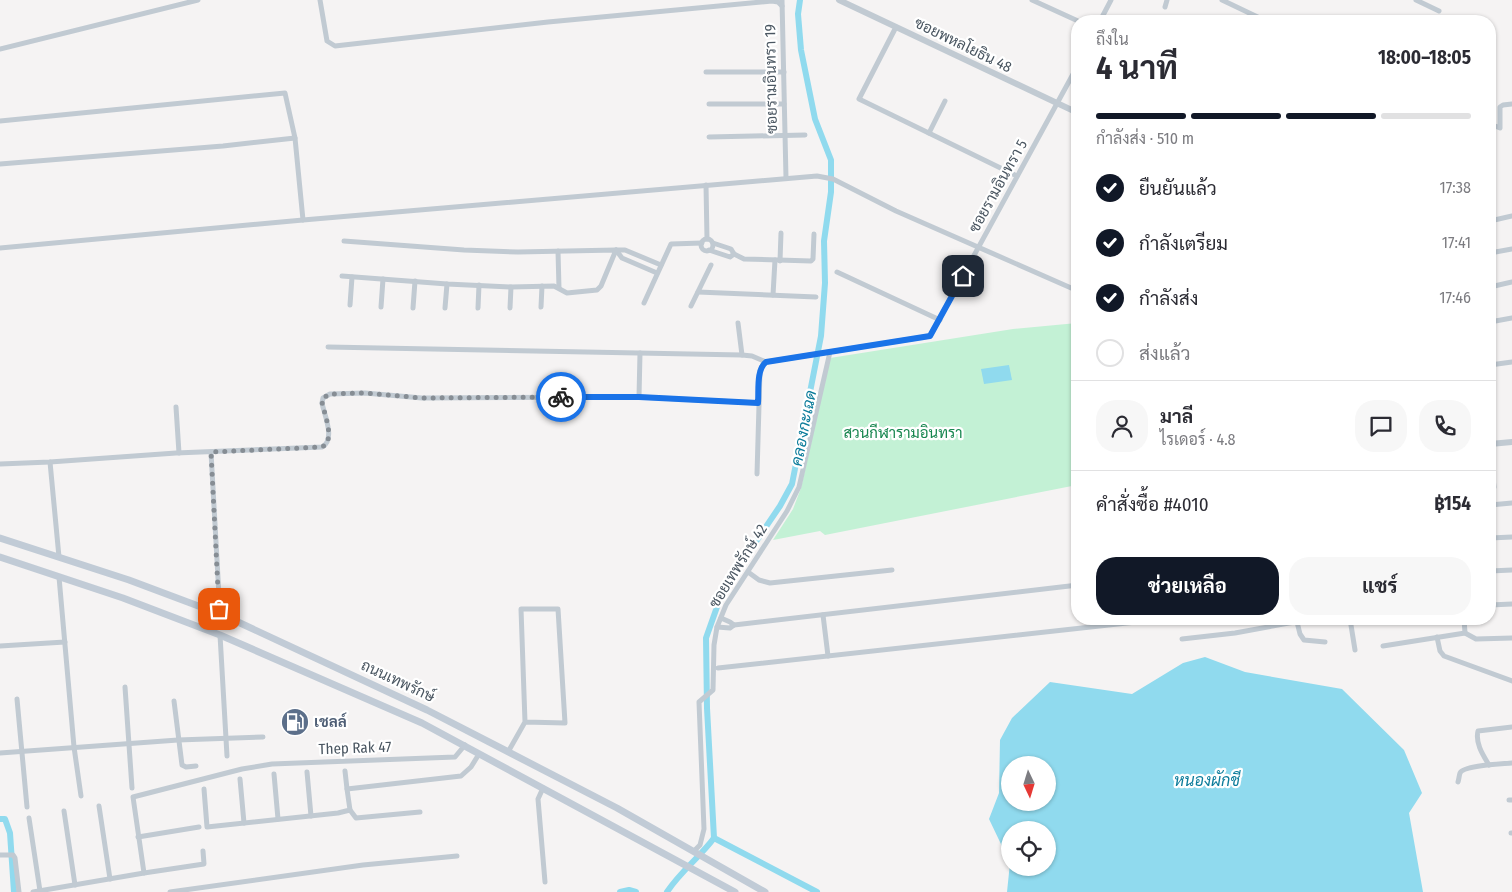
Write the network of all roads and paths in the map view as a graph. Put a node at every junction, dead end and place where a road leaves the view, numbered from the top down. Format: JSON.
{"nodes":[{"id":1,"x":198,"y":0,"type":"edge"},
{"id":2,"x":320,"y":0,"type":"edge"},
{"id":3,"x":839,"y":0,"type":"edge"},
{"id":4,"x":1032,"y":0,"type":"edge"},
{"id":5,"x":1111,"y":0,"type":"edge"},
{"id":6,"x":1167,"y":0,"type":"edge"},
{"id":7,"x":1222,"y":0,"type":"edge"},
{"id":8,"x":1416,"y":0,"type":"edge"},
{"id":9,"x":782,"y":3,"type":"edge"},
{"id":10,"x":1165,"y":7,"type":"dead end"},
{"id":11,"x":1439,"y":11,"type":"dead end"},
{"id":12,"x":1103,"y":15,"type":"edge"},
{"id":13,"x":1253,"y":15,"type":"edge"},
{"id":14,"x":1071,"y":18,"type":"edge"},
{"id":15,"x":896,"y":27,"type":"junction"},
{"id":16,"x":0,"y":50,"type":"edge"},
{"id":17,"x":706,"y":72,"type":"dead end"},
{"id":18,"x":784,"y":72,"type":"junction"},
{"id":19,"x":1071,"y":78,"type":"edge"},
{"id":20,"x":945,"y":101,"type":"dead end"},
{"id":21,"x":709,"y":104,"type":"dead end"},
{"id":22,"x":784,"y":104,"type":"junction"},
{"id":23,"x":1057,"y":104,"type":"junction"},
{"id":24,"x":1512,"y":104,"type":"edge"},
{"id":25,"x":1071,"y":110,"type":"edge"},
{"id":26,"x":0,"y":121,"type":"edge"},
{"id":27,"x":1496,"y":126,"type":"edge"},
{"id":28,"x":929,"y":133,"type":"junction"},
{"id":29,"x":785,"y":135,"type":"junction"},
{"id":30,"x":805,"y":136,"type":"dead end"},
{"id":31,"x":709,"y":137,"type":"dead end"},
{"id":32,"x":295,"y":138,"type":"junction"},
{"id":33,"x":0,"y":164,"type":"edge"},
{"id":34,"x":1017,"y":176,"type":"junction"},
{"id":35,"x":786,"y":178,"type":"junction"},
{"id":36,"x":706,"y":185,"type":"junction"},
{"id":37,"x":1512,"y":216,"type":"edge"},
{"id":38,"x":1496,"y":219,"type":"edge"},
{"id":39,"x":303,"y":220,"type":"junction"},
{"id":40,"x":781,"y":234,"type":"dead end"},
{"id":41,"x":814,"y":234,"type":"dead end"},
{"id":42,"x":708,"y":239,"type":"junction"},
{"id":43,"x":344,"y":241,"type":"dead end"},
{"id":44,"x":702,"y":243,"type":"junction"},
{"id":45,"x":713,"y":243,"type":"junction"},
{"id":46,"x":978,"y":247,"type":"junction"},
{"id":47,"x":0,"y":248,"type":"edge"},
{"id":48,"x":1512,"y":249,"type":"edge"},
{"id":49,"x":616,"y":250,"type":"junction"},
{"id":50,"x":709,"y":250,"type":"junction"},
{"id":51,"x":558,"y":251,"type":"junction"},
{"id":52,"x":1496,"y":252,"type":"edge"},
{"id":53,"x":734,"y":254,"type":"junction"},
{"id":54,"x":777,"y":260,"type":"junction"},
{"id":55,"x":661,"y":265,"type":"junction"},
{"id":56,"x":711,"y":265,"type":"dead end"},
{"id":57,"x":837,"y":272,"type":"dead end"},
{"id":58,"x":657,"y":273,"type":"junction"},
{"id":59,"x":342,"y":276,"type":"dead end"},
{"id":60,"x":352,"y":277,"type":"junction"},
{"id":61,"x":383,"y":279,"type":"junction"},
{"id":62,"x":415,"y":281,"type":"junction"},
{"id":63,"x":1512,"y":282,"type":"edge"},
{"id":64,"x":447,"y":284,"type":"junction"},
{"id":65,"x":479,"y":285,"type":"junction"},
{"id":66,"x":542,"y":286,"type":"junction"},
{"id":67,"x":1496,"y":286,"type":"edge"},
{"id":68,"x":511,"y":287,"type":"junction"},
{"id":69,"x":559,"y":288,"type":"junction"},
{"id":70,"x":1071,"y":288,"type":"edge"},
{"id":71,"x":698,"y":292,"type":"junction"},
{"id":72,"x":773,"y":295,"type":"junction"},
{"id":73,"x":816,"y":297,"type":"dead end"},
{"id":74,"x":644,"y":304,"type":"dead end"},
{"id":75,"x":350,"y":305,"type":"dead end"},
{"id":76,"x":691,"y":306,"type":"dead end"},
{"id":77,"x":381,"y":307,"type":"dead end"},
{"id":78,"x":541,"y":307,"type":"dead end"},
{"id":79,"x":413,"y":308,"type":"dead end"},
{"id":80,"x":445,"y":308,"type":"dead end"},
{"id":81,"x":478,"y":308,"type":"dead end"},
{"id":82,"x":510,"y":308,"type":"dead end"},
{"id":83,"x":1512,"y":318,"type":"edge"},
{"id":84,"x":940,"y":320,"type":"junction"},
{"id":85,"x":1496,"y":321,"type":"edge"},
{"id":86,"x":738,"y":323,"type":"dead end"},
{"id":87,"x":328,"y":346,"type":"dead end"},
{"id":88,"x":830,"y":352,"type":"junction"},
{"id":89,"x":640,"y":353,"type":"junction"},
{"id":90,"x":742,"y":355,"type":"junction"},
{"id":91,"x":766,"y":362,"type":"junction"},
{"id":92,"x":1512,"y":362,"type":"edge"},
{"id":93,"x":1496,"y":365,"type":"edge"},
{"id":94,"x":639,"y":397,"type":"junction"},
{"id":95,"x":758,"y":403,"type":"junction"},
{"id":96,"x":176,"y":407,"type":"dead end"},
{"id":97,"x":1512,"y":442,"type":"edge"},
{"id":98,"x":1496,"y":443,"type":"edge"},
{"id":99,"x":211,"y":452,"type":"junction"},
{"id":100,"x":179,"y":453,"type":"junction"},
{"id":101,"x":50,"y":462,"type":"junction"},
{"id":102,"x":0,"y":464,"type":"edge"},
{"id":103,"x":757,"y":474,"type":"dead end"},
{"id":104,"x":1512,"y":503,"type":"edge"},
{"id":105,"x":1496,"y":504,"type":"edge"},
{"id":106,"x":1512,"y":536,"type":"edge"},
{"id":107,"x":1496,"y":537,"type":"edge"},
{"id":108,"x":0,"y":538,"type":"edge"},
{"id":109,"x":0,"y":557,"type":"edge"},
{"id":110,"x":59,"y":557,"type":"junction"},
{"id":111,"x":9,"y":560,"type":"junction"},
{"id":112,"x":0,"y":562,"type":"edge"},
{"id":113,"x":892,"y":570,"type":"dead end"},
{"id":114,"x":1512,"y":570,"type":"edge"},
{"id":115,"x":1496,"y":571,"type":"edge"},
{"id":116,"x":748,"y":572,"type":"junction"},
{"id":117,"x":59,"y":577,"type":"junction"},
{"id":118,"x":1071,"y":585,"type":"edge"},
{"id":119,"x":1512,"y":604,"type":"edge"},
{"id":120,"x":1496,"y":605,"type":"edge"},
{"id":121,"x":220,"y":614,"type":"junction"},
{"id":122,"x":823,"y":615,"type":"junction"},
{"id":123,"x":720,"y":618,"type":"junction"},
{"id":124,"x":734,"y":625,"type":"junction"},
{"id":125,"x":1081,"y":625,"type":"edge"},
{"id":126,"x":1280,"y":625,"type":"edge"},
{"id":127,"x":1298,"y":625,"type":"edge"},
{"id":128,"x":1351,"y":625,"type":"edge"},
{"id":129,"x":1464,"y":625,"type":"edge"},
{"id":130,"x":717,"y":627,"type":"junction"},
{"id":131,"x":1465,"y":634,"type":"junction"},
{"id":132,"x":220,"y":635,"type":"junction"},
{"id":133,"x":1437,"y":637,"type":"junction"},
{"id":134,"x":1512,"y":638,"type":"edge"},
{"id":135,"x":1182,"y":639,"type":"dead end"},
{"id":136,"x":65,"y":642,"type":"junction"},
{"id":137,"x":1324,"y":642,"type":"dead end"},
{"id":138,"x":0,"y":646,"type":"edge"},
{"id":139,"x":1383,"y":646,"type":"dead end"},
{"id":140,"x":1355,"y":650,"type":"dead end"},
{"id":141,"x":828,"y":656,"type":"junction"},
{"id":142,"x":718,"y":668,"type":"dead end"},
{"id":143,"x":1512,"y":681,"type":"edge"},
{"id":144,"x":125,"y":687,"type":"dead end"},
{"id":145,"x":17,"y":699,"type":"dead end"},
{"id":146,"x":174,"y":701,"type":"dead end"},
{"id":147,"x":525,"y":722,"type":"junction"},
{"id":148,"x":1512,"y":727,"type":"edge"},
{"id":149,"x":264,"y":737,"type":"dead end"},
{"id":150,"x":226,"y":738,"type":"junction"},
{"id":151,"x":178,"y":740,"type":"junction"},
{"id":152,"x":128,"y":744,"type":"junction"},
{"id":153,"x":464,"y":745,"type":"junction"},
{"id":154,"x":74,"y":747,"type":"junction"},
{"id":155,"x":22,"y":751,"type":"junction"},
{"id":156,"x":508,"y":752,"type":"junction"},
{"id":157,"x":0,"y":753,"type":"edge"},
{"id":158,"x":479,"y":754,"type":"junction"},
{"id":159,"x":227,"y":756,"type":"dead end"},
{"id":160,"x":1512,"y":763,"type":"edge"},
{"id":161,"x":1489,"y":765,"type":"junction"},
{"id":162,"x":196,"y":766,"type":"dead end"},
{"id":163,"x":345,"y":771,"type":"dead end"},
{"id":164,"x":307,"y":772,"type":"dead end"},
{"id":165,"x":274,"y":774,"type":"dead end"},
{"id":166,"x":240,"y":779,"type":"dead end"},
{"id":167,"x":1458,"y":782,"type":"dead end"},
{"id":168,"x":132,"y":788,"type":"dead end"},
{"id":169,"x":543,"y":788,"type":"junction"},
{"id":170,"x":204,"y":789,"type":"dead end"},
{"id":171,"x":347,"y":789,"type":"junction"},
{"id":172,"x":82,"y":796,"type":"dead end"},
{"id":173,"x":100,"y":806,"type":"dead end"},
{"id":174,"x":27,"y":807,"type":"dead end"},
{"id":175,"x":350,"y":810,"type":"junction"},
{"id":176,"x":64,"y":811,"type":"dead end"},
{"id":177,"x":420,"y":812,"type":"dead end"},
{"id":178,"x":311,"y":816,"type":"junction"},
{"id":179,"x":29,"y":818,"type":"dead end"},
{"id":180,"x":278,"y":819,"type":"junction"},
{"id":181,"x":244,"y":823,"type":"junction"},
{"id":182,"x":199,"y":827,"type":"dead end"},
{"id":183,"x":138,"y":837,"type":"junction"},
{"id":184,"x":203,"y":851,"type":"dead end"},
{"id":185,"x":696,"y":852,"type":"junction"},
{"id":186,"x":0,"y":855,"type":"edge"},
{"id":187,"x":457,"y":856,"type":"dead end"},
{"id":188,"x":144,"y":873,"type":"junction"},
{"id":189,"x":110,"y":879,"type":"junction"},
{"id":190,"x":545,"y":882,"type":"dead end"},
{"id":191,"x":76,"y":885,"type":"junction"},
{"id":192,"x":40,"y":891,"type":"junction"},
{"id":193,"x":19,"y":892,"type":"edge"},
{"id":194,"x":33,"y":892,"type":"edge"},
{"id":195,"x":170,"y":892,"type":"edge"},
{"id":196,"x":735,"y":892,"type":"edge"},
{"id":197,"x":765,"y":892,"type":"edge"}],
"edges":[{"from":1,"to":16,"type":"street"},
{"from":2,"to":9,"type":"street","name":"ซอยรามอินทรา 19"},
{"from":3,"to":15,"type":"street","name":"ซอยพหลโยธิน 48"},
{"from":4,"to":14,"type":"street"},
{"from":5,"to":12,"type":"street"},
{"from":6,"to":10,"type":"street"},
{"from":7,"to":13,"type":"street"},
{"from":8,"to":11,"type":"street"},
{"from":9,"to":18,"type":"street","name":"ซอยรามอินทรา 19"},
{"from":15,"to":23,"type":"street","name":"ซอยพหลโยธิน 48"},
{"from":15,"to":28,"type":"street"},
{"from":17,"to":18,"type":"street"},
{"from":18,"to":22,"type":"street","name":"ซอยรามอินทรา 19"},
{"from":19,"to":23,"type":"street","name":"ซอยรามอินทรา 5"},
{"from":20,"to":28,"type":"street"},
{"from":21,"to":22,"type":"street"},
{"from":22,"to":29,"type":"street","name":"ซอยรามอินทรา 19"},
{"from":23,"to":25,"type":"street","name":"ซอยพหลโยธิน 48"},
{"from":23,"to":34,"type":"street","name":"ซอยรามอินทรา 5"},
{"from":24,"to":27,"type":"street"},
{"from":26,"to":32,"type":"street"},
{"from":28,"to":34,"type":"street"},
{"from":29,"to":30,"type":"street"},
{"from":29,"to":31,"type":"street"},
{"from":29,"to":35,"type":"street","name":"ซอยรามอินทรา 19"},
{"from":32,"to":33,"type":"street"},
{"from":32,"to":39,"type":"street"},
{"from":34,"to":46,"type":"street","name":"ซอยรามอินทรา 5"},
{"from":35,"to":36,"type":"street"},
{"from":35,"to":46,"type":"street"},
{"from":36,"to":39,"type":"street"},
{"from":36,"to":42,"type":"street"},
{"from":37,"to":38,"type":"street"},
{"from":39,"to":47,"type":"street"},
{"from":40,"to":54,"type":"street"},
{"from":41,"to":54,"type":"street"},
{"from":42,"to":44,"type":"street"},
{"from":42,"to":45,"type":"street"},
{"from":43,"to":51,"type":"street"},
{"from":44,"to":50,"type":"street"},
{"from":44,"to":55,"type":"street"},
{"from":45,"to":50,"type":"street"},
{"from":45,"to":53,"type":"street"},
{"from":46,"to":70,"type":"street"},
{"from":46,"to":84,"type":"street","name":"ซอยรามอินทรา 5"},
{"from":48,"to":52,"type":"street"},
{"from":49,"to":51,"type":"street"},
{"from":49,"to":55,"type":"street"},
{"from":49,"to":58,"type":"street"},
{"from":49,"to":69,"type":"street"},
{"from":50,"to":53,"type":"street"},
{"from":51,"to":69,"type":"street"},
{"from":53,"to":54,"type":"street"},
{"from":54,"to":72,"type":"street"},
{"from":55,"to":58,"type":"street"},
{"from":56,"to":71,"type":"street"},
{"from":57,"to":84,"type":"street"},
{"from":58,"to":74,"type":"street"},
{"from":59,"to":60,"type":"street"},
{"from":60,"to":61,"type":"street"},
{"from":60,"to":75,"type":"street"},
{"from":61,"to":62,"type":"street"},
{"from":61,"to":77,"type":"street"},
{"from":62,"to":64,"type":"street"},
{"from":62,"to":79,"type":"street"},
{"from":63,"to":67,"type":"street"},
{"from":64,"to":65,"type":"street"},
{"from":64,"to":80,"type":"street"},
{"from":65,"to":68,"type":"street"},
{"from":65,"to":81,"type":"street"},
{"from":66,"to":68,"type":"street"},
{"from":66,"to":69,"type":"street"},
{"from":66,"to":78,"type":"street"},
{"from":68,"to":82,"type":"street"},
{"from":71,"to":72,"type":"street"},
{"from":71,"to":76,"type":"street"},
{"from":72,"to":73,"type":"street"},
{"from":83,"to":85,"type":"street"},
{"from":84,"to":88,"type":"street","name":"ซอยรามอินทรา 5"},
{"from":86,"to":90,"type":"street"},
{"from":87,"to":89,"type":"street"},
{"from":88,"to":91,"type":"street","name":"ซอยรามอินทรา 5"},
{"from":88,"to":116,"type":"street","name":"ซอยเทพรักษ์ 42"},
{"from":89,"to":90,"type":"street"},
{"from":89,"to":94,"type":"street"},
{"from":90,"to":91,"type":"street"},
{"from":91,"to":95,"type":"street"},
{"from":92,"to":93,"type":"street"},
{"from":94,"to":95,"type":"street"},
{"from":94,"to":99,"type":"street"},
{"from":95,"to":103,"type":"street"},
{"from":96,"to":100,"type":"street"},
{"from":97,"to":98,"type":"street"},
{"from":99,"to":100,"type":"street"},
{"from":99,"to":121,"type":"street"},
{"from":100,"to":101,"type":"street"},
{"from":101,"to":102,"type":"street"},
{"from":101,"to":110,"type":"street"},
{"from":104,"to":105,"type":"street"},
{"from":106,"to":107,"type":"street"},
{"from":108,"to":110,"type":"main road","name":"ถนนเทพรักษ์"},
{"from":109,"to":111,"type":"main road","name":"ถนนเทพรักษ์"},
{"from":110,"to":121,"type":"main road","name":"ถนนเทพรักษ์"},
{"from":111,"to":112,"type":"street"},
{"from":111,"to":117,"type":"main road","name":"ถนนเทพรักษ์"},
{"from":113,"to":116,"type":"street"},
{"from":114,"to":115,"type":"street"},
{"from":116,"to":123,"type":"street","name":"ซอยเทพรักษ์ 42"},
{"from":117,"to":132,"type":"main road","name":"ถนนเทพรักษ์"},
{"from":117,"to":136,"type":"street"},
{"from":118,"to":122,"type":"street"},
{"from":119,"to":120,"type":"street"},
{"from":121,"to":156,"type":"main road","name":"ถนนเทพรักษ์"},
{"from":122,"to":124,"type":"street"},
{"from":122,"to":141,"type":"street"},
{"from":123,"to":124,"type":"street"},
{"from":123,"to":130,"type":"street","name":"ซอยเทพรักษ์ 42"},
{"from":124,"to":130,"type":"street"},
{"from":125,"to":141,"type":"street"},
{"from":126,"to":135,"type":"street"},
{"from":127,"to":137,"type":"street"},
{"from":128,"to":140,"type":"street"},
{"from":129,"to":131,"type":"street"},
{"from":130,"to":185,"type":"street","name":"ซอยเทพรักษ์ 42"},
{"from":131,"to":133,"type":"street"},
{"from":131,"to":134,"type":"street"},
{"from":132,"to":150,"type":"street"},
{"from":132,"to":153,"type":"main road","name":"ถนนเทพรักษ์"},
{"from":133,"to":139,"type":"street"},
{"from":133,"to":143,"type":"street"},
{"from":136,"to":138,"type":"street"},
{"from":136,"to":154,"type":"street"},
{"from":141,"to":142,"type":"street"},
{"from":144,"to":152,"type":"street"},
{"from":145,"to":155,"type":"street"},
{"from":146,"to":151,"type":"street"},
{"from":147,"to":147,"type":"street"},
{"from":147,"to":156,"type":"street"},
{"from":148,"to":161,"type":"street"},
{"from":149,"to":150,"type":"street"},
{"from":150,"to":151,"type":"street"},
{"from":150,"to":159,"type":"street"},
{"from":151,"to":152,"type":"street"},
{"from":151,"to":162,"type":"street"},
{"from":152,"to":154,"type":"street"},
{"from":152,"to":168,"type":"street"},
{"from":153,"to":158,"type":"main road","name":"ถนนเทพรักษ์"},
{"from":153,"to":183,"type":"street","name":"Thep Rak 47"},
{"from":154,"to":155,"type":"street"},
{"from":154,"to":172,"type":"street"},
{"from":155,"to":157,"type":"street"},
{"from":155,"to":174,"type":"street"},
{"from":156,"to":185,"type":"main road","name":"ถนนเทพรักษ์"},
{"from":158,"to":169,"type":"main road","name":"ถนนเทพรักษ์"},
{"from":158,"to":171,"type":"street"},
{"from":160,"to":161,"type":"street"},
{"from":161,"to":167,"type":"street"},
{"from":163,"to":171,"type":"street"},
{"from":164,"to":178,"type":"street"},
{"from":165,"to":180,"type":"street"},
{"from":166,"to":181,"type":"street"},
{"from":169,"to":190,"type":"street"},
{"from":169,"to":196,"type":"main road","name":"ถนนเทพรักษ์"},
{"from":170,"to":181,"type":"street"},
{"from":171,"to":175,"type":"street"},
{"from":173,"to":189,"type":"street"},
{"from":175,"to":177,"type":"street"},
{"from":175,"to":178,"type":"street"},
{"from":176,"to":191,"type":"street"},
{"from":178,"to":180,"type":"street"},
{"from":179,"to":192,"type":"street"},
{"from":180,"to":181,"type":"street"},
{"from":182,"to":183,"type":"street"},
{"from":183,"to":188,"type":"street"},
{"from":184,"to":188,"type":"street"},
{"from":185,"to":197,"type":"main road","name":"ถนนเทพรักษ์"},
{"from":186,"to":193,"type":"street"},
{"from":187,"to":195,"type":"street"},
{"from":188,"to":189,"type":"street"},
{"from":189,"to":191,"type":"street"},
{"from":191,"to":192,"type":"street"},
{"from":192,"to":194,"type":"street"}]}
